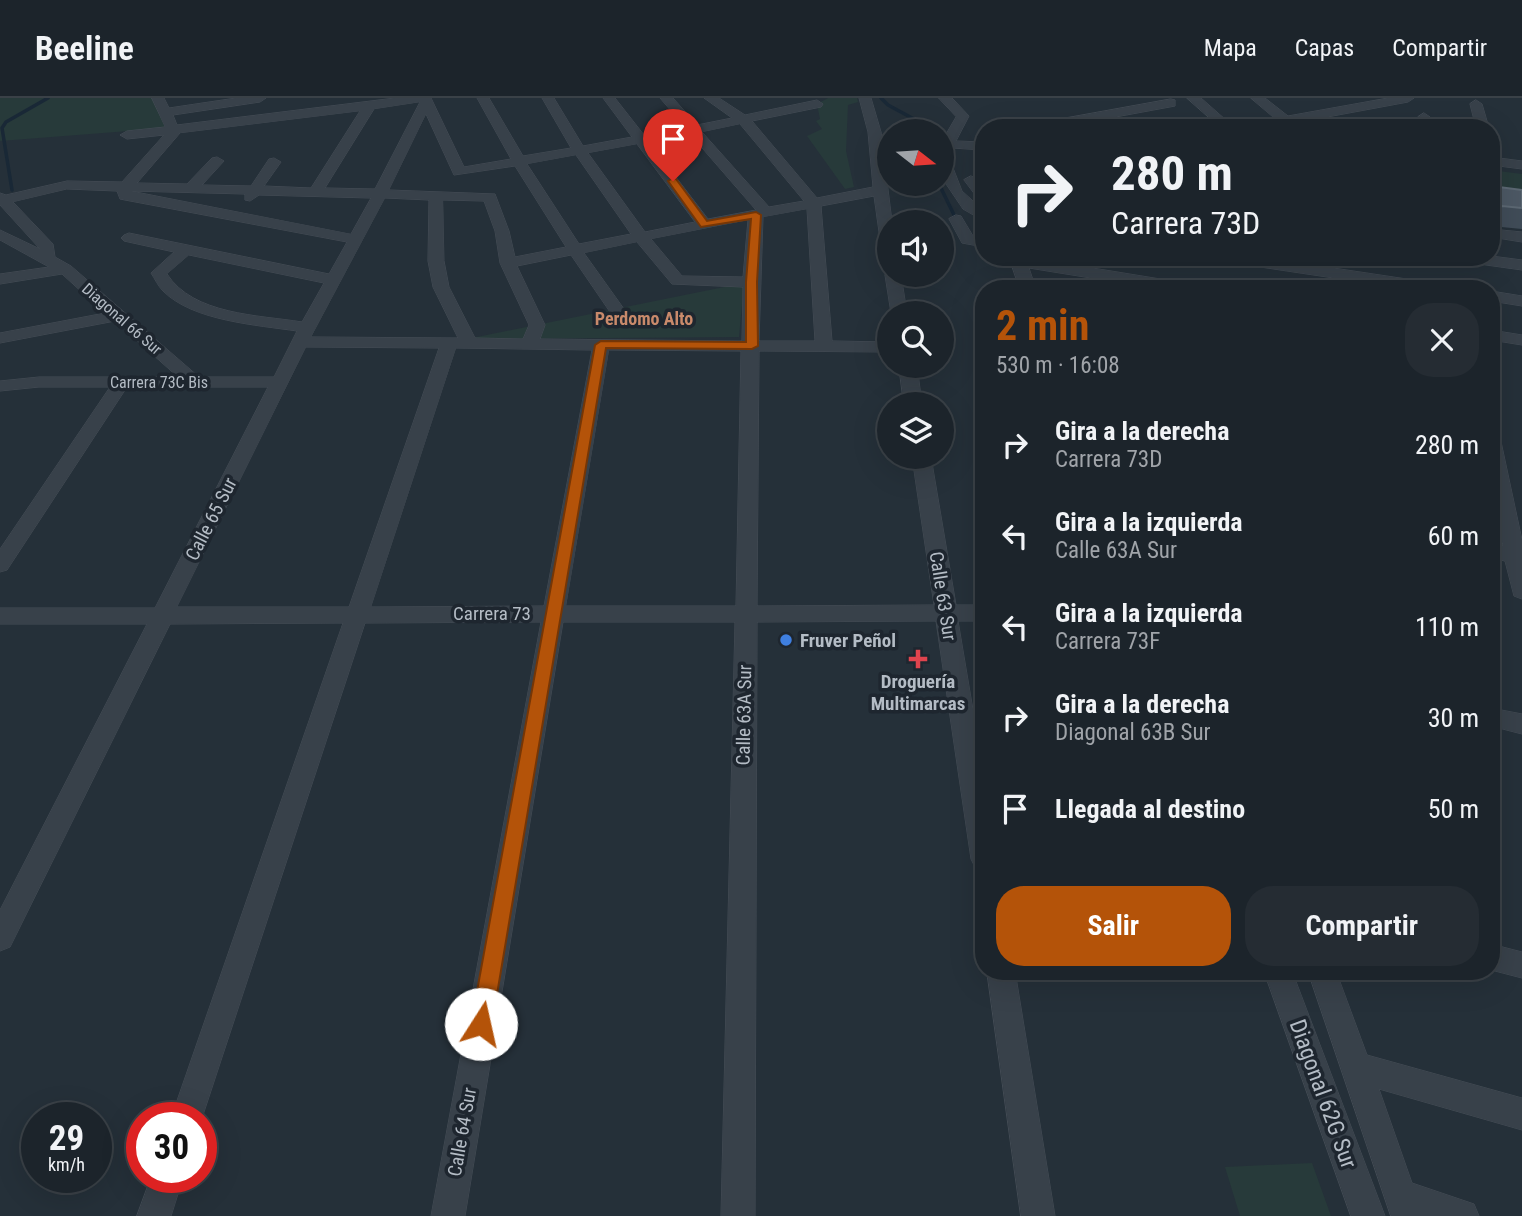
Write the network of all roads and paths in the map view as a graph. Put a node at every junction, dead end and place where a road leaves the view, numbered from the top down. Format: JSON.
{"nodes":[{"id":1,"x":158,"y":98,"type":"edge"},
{"id":2,"x":260,"y":98,"type":"edge"},
{"id":3,"x":483,"y":98,"type":"edge"},
{"id":4,"x":548,"y":98,"type":"edge"},
{"id":5,"x":610,"y":98,"type":"edge"},
{"id":6,"x":666,"y":98,"type":"edge"},
{"id":7,"x":710,"y":98,"type":"edge"},
{"id":8,"x":865,"y":98,"type":"edge"},
{"id":9,"x":945,"y":98,"type":"edge"},
{"id":10,"x":1193,"y":98,"type":"edge"},
{"id":11,"x":1257,"y":98,"type":"edge"},
{"id":12,"x":1311,"y":98,"type":"edge"},
{"id":13,"x":1408,"y":98,"type":"edge"},
{"id":14,"x":424,"y":99,"type":"edge"},
{"id":15,"x":1363,"y":102,"type":"edge"},
{"id":16,"x":1171,"y":103,"type":"dead end"},
{"id":17,"x":817,"y":104,"type":"dead end"},
{"id":18,"x":1476,"y":104,"type":"dead end"},
{"id":19,"x":369,"y":106,"type":"junction"},
{"id":20,"x":1329,"y":112,"type":"junction"},
{"id":21,"x":164,"y":113,"type":"junction"},
{"id":22,"x":1102,"y":119,"type":"edge"},
{"id":23,"x":1218,"y":119,"type":"edge"},
{"id":24,"x":1283,"y":119,"type":"edge"},
{"id":25,"x":1290,"y":119,"type":"edge"},
{"id":26,"x":1480,"y":119,"type":"edge"},
{"id":27,"x":744,"y":120,"type":"junction"},
{"id":28,"x":251,"y":122,"type":"junction"},
{"id":29,"x":692,"y":130,"type":"junction"},
{"id":30,"x":174,"y":132,"type":"junction"},
{"id":31,"x":954,"y":132,"type":"edge"},
{"id":32,"x":127,"y":135,"type":"dead end"},
{"id":33,"x":640,"y":137,"type":"junction"},
{"id":34,"x":234,"y":140,"type":"dead end"},
{"id":35,"x":877,"y":141,"type":"edge"},
{"id":36,"x":975,"y":147,"type":"edge"},
{"id":37,"x":578,"y":149,"type":"junction"},
{"id":38,"x":954,"y":150,"type":"edge"},
{"id":39,"x":517,"y":160,"type":"junction"},
{"id":40,"x":217,"y":161,"type":"dead end"},
{"id":41,"x":1500,"y":161,"type":"edge"},
{"id":42,"x":274,"y":162,"type":"dead end"},
{"id":43,"x":1522,"y":165,"type":"edge"},
{"id":44,"x":971,"y":180,"type":"dead end"},
{"id":45,"x":975,"y":185,"type":"edge"},
{"id":46,"x":126,"y":187,"type":"junction"},
{"id":47,"x":191,"y":188,"type":"junction"},
{"id":48,"x":954,"y":188,"type":"edge"},
{"id":49,"x":255,"y":189,"type":"junction"},
{"id":50,"x":312,"y":191,"type":"junction"},
{"id":51,"x":877,"y":191,"type":"edge"},
{"id":52,"x":380,"y":194,"type":"junction"},
{"id":53,"x":436,"y":196,"type":"junction"},
{"id":54,"x":490,"y":197,"type":"joint"},
{"id":55,"x":70,"y":199,"type":"dead end"},
{"id":56,"x":3,"y":201,"type":"edge"},
{"id":57,"x":814,"y":203,"type":"junction"},
{"id":58,"x":975,"y":211,"type":"edge"},
{"id":59,"x":761,"y":214,"type":"junction"},
{"id":60,"x":236,"y":217,"type":"junction"},
{"id":61,"x":956,"y":219,"type":"dead end"},
{"id":62,"x":705,"y":225,"type":"junction"},
{"id":63,"x":284,"y":226,"type":"junction"},
{"id":64,"x":0,"y":234,"type":"edge"},
{"id":65,"x":1500,"y":234,"type":"edge"},
{"id":66,"x":638,"y":236,"type":"junction"},
{"id":67,"x":1522,"y":237,"type":"edge"},
{"id":68,"x":129,"y":238,"type":"dead end"},
{"id":69,"x":356,"y":239,"type":"junction"},
{"id":70,"x":975,"y":241,"type":"edge"},
{"id":71,"x":185,"y":250,"type":"junction"},
{"id":72,"x":574,"y":250,"type":"junction"},
{"id":73,"x":47,"y":260,"type":"junction"},
{"id":74,"x":1500,"y":262,"type":"edge"},
{"id":75,"x":508,"y":263,"type":"junction"},
{"id":76,"x":1522,"y":265,"type":"edge"},
{"id":77,"x":1054,"y":266,"type":"edge"},
{"id":78,"x":1270,"y":266,"type":"edge"},
{"id":79,"x":65,"y":269,"type":"junction"},
{"id":80,"x":0,"y":279,"type":"edge"},
{"id":81,"x":334,"y":280,"type":"junction"},
{"id":82,"x":1137,"y":280,"type":"edge"},
{"id":83,"x":1337,"y":280,"type":"edge"},
{"id":84,"x":751,"y":282,"type":"junction"},
{"id":85,"x":1500,"y":297,"type":"edge"},
{"id":86,"x":1522,"y":301,"type":"edge"},
{"id":87,"x":616,"y":309,"type":"dead end"},
{"id":88,"x":118,"y":315,"type":"junction"},
{"id":89,"x":304,"y":335,"type":"junction"},
{"id":90,"x":1500,"y":336,"type":"edge"},
{"id":91,"x":0,"y":338,"type":"edge"},
{"id":92,"x":1522,"y":340,"type":"edge"},
{"id":93,"x":449,"y":343,"type":"junction"},
{"id":94,"x":469,"y":344,"type":"junction"},
{"id":95,"x":530,"y":344,"type":"junction"},
{"id":96,"x":601,"y":345,"type":"junction"},
{"id":97,"x":752,"y":346,"type":"junction"},
{"id":98,"x":824,"y":346,"type":"junction"},
{"id":99,"x":877,"y":347,"type":"edge"},
{"id":100,"x":122,"y":382,"type":"junction"},
{"id":101,"x":195,"y":382,"type":"junction"},
{"id":102,"x":279,"y":382,"type":"junction"},
{"id":103,"x":0,"y":386,"type":"edge"},
{"id":104,"x":924,"y":469,"type":"edge"},
{"id":105,"x":1500,"y":519,"type":"edge"},
{"id":106,"x":1500,"y":553,"type":"edge"},
{"id":107,"x":1514,"y":555,"type":"junction"},
{"id":108,"x":0,"y":565,"type":"edge"},
{"id":109,"x":1522,"y":591,"type":"edge"},
{"id":110,"x":746,"y":612,"type":"junction"},
{"id":111,"x":356,"y":613,"type":"junction"},
{"id":112,"x":554,"y":613,"type":"junction"},
{"id":113,"x":946,"y":613,"type":"junction"},
{"id":114,"x":975,"y":613,"type":"edge"},
{"id":115,"x":163,"y":614,"type":"junction"},
{"id":116,"x":0,"y":616,"type":"edge"},
{"id":117,"x":1500,"y":719,"type":"edge"},
{"id":118,"x":1522,"y":724,"type":"edge"},
{"id":119,"x":975,"y":801,"type":"edge"},
{"id":120,"x":0,"y":938,"type":"edge"},
{"id":121,"x":1500,"y":959,"type":"edge"},
{"id":122,"x":1522,"y":965,"type":"edge"},
{"id":123,"x":1002,"y":980,"type":"edge"},
{"id":124,"x":1281,"y":980,"type":"edge"},
{"id":125,"x":1325,"y":980,"type":"edge"},
{"id":126,"x":1355,"y":1068,"type":"junction"},
{"id":127,"x":192,"y":1102,"type":"edge"},
{"id":128,"x":1522,"y":1114,"type":"edge"},
{"id":129,"x":162,"y":1193,"type":"edge"},
{"id":130,"x":1404,"y":1206,"type":"edge"},
{"id":131,"x":154,"y":1216,"type":"edge"},
{"id":132,"x":448,"y":1216,"type":"edge"},
{"id":133,"x":738,"y":1216,"type":"edge"},
{"id":134,"x":1038,"y":1216,"type":"edge"},
{"id":135,"x":1368,"y":1216,"type":"edge"},
{"id":136,"x":1462,"y":1216,"type":"edge"}],
"edges":[{"from":1,"to":21,"type":"street"},
{"from":2,"to":21,"type":"street"},
{"from":3,"to":39,"type":"street"},
{"from":4,"to":37,"type":"street"},
{"from":5,"to":33,"type":"street"},
{"from":6,"to":29,"type":"street"},
{"from":7,"to":27,"type":"street"},
{"from":8,"to":35,"type":"street"},
{"from":9,"to":31,"type":"street"},
{"from":10,"to":23,"type":"street"},
{"from":11,"to":24,"type":"street"},
{"from":12,"to":20,"type":"street"},
{"from":13,"to":15,"type":"street"},
{"from":14,"to":19,"type":"street"},
{"from":14,"to":39,"type":"street"},
{"from":14,"to":52,"type":"street","name":"Calle 65 Sur"},
{"from":15,"to":20,"type":"street"},
{"from":16,"to":22,"type":"street"},
{"from":17,"to":27,"type":"street"},
{"from":18,"to":26,"type":"street"},
{"from":19,"to":28,"type":"street"},
{"from":19,"to":50,"type":"street"},
{"from":20,"to":25,"type":"street"},
{"from":21,"to":30,"type":"street"},
{"from":27,"to":29,"type":"street"},
{"from":27,"to":57,"type":"street"},
{"from":28,"to":30,"type":"street"},
{"from":28,"to":34,"type":"street"},
{"from":29,"to":33,"type":"street"},
{"from":29,"to":59,"type":"street"},
{"from":30,"to":32,"type":"street"},
{"from":30,"to":46,"type":"street"},
{"from":33,"to":37,"type":"street"},
{"from":33,"to":62,"type":"street"},
{"from":36,"to":38,"type":"street"},
{"from":37,"to":39,"type":"street"},
{"from":37,"to":66,"type":"street"},
{"from":39,"to":72,"type":"street"},
{"from":40,"to":47,"type":"street"},
{"from":41,"to":43,"type":"street"},
{"from":42,"to":49,"type":"street"},
{"from":44,"to":45,"type":"street"},
{"from":46,"to":47,"type":"street"},
{"from":46,"to":56,"type":"street"},
{"from":46,"to":60,"type":"street"},
{"from":47,"to":49,"type":"street"},
{"from":48,"to":58,"type":"street"},
{"from":49,"to":50,"type":"street"},
{"from":49,"to":60,"type":"street"},
{"from":50,"to":52,"type":"street"},
{"from":50,"to":63,"type":"street"},
{"from":51,"to":57,"type":"street"},
{"from":52,"to":53,"type":"street"},
{"from":52,"to":69,"type":"street","name":"Calle 65 Sur"},
{"from":53,"to":54,"type":"street"},
{"from":53,"to":94,"type":"street"},
{"from":54,"to":75,"type":"street"},
{"from":55,"to":56,"type":"street"},
{"from":56,"to":73,"type":"street"},
{"from":57,"to":59,"type":"street"},
{"from":57,"to":98,"type":"street"},
{"from":59,"to":62,"type":"street"},
{"from":59,"to":84,"type":"street","name":"Calle 63A Sur"},
{"from":60,"to":63,"type":"street"},
{"from":61,"to":70,"type":"street"},
{"from":62,"to":66,"type":"street"},
{"from":63,"to":69,"type":"street"},
{"from":64,"to":73,"type":"street","name":"Diagonal 66 Sur"},
{"from":65,"to":67,"type":"street"},
{"from":66,"to":72,"type":"street"},
{"from":66,"to":84,"type":"street"},
{"from":68,"to":71,"type":"street"},
{"from":69,"to":81,"type":"street","name":"Calle 65 Sur"},
{"from":71,"to":81,"type":"street"},
{"from":71,"to":89,"type":"street"},
{"from":72,"to":75,"type":"street"},
{"from":72,"to":87,"type":"street"},
{"from":73,"to":79,"type":"street","name":"Diagonal 66 Sur"},
{"from":74,"to":76,"type":"street"},
{"from":75,"to":95,"type":"street"},
{"from":77,"to":82,"type":"street"},
{"from":78,"to":83,"type":"street"},
{"from":79,"to":80,"type":"street"},
{"from":79,"to":88,"type":"street","name":"Diagonal 66 Sur"},
{"from":81,"to":89,"type":"street","name":"Calle 65 Sur"},
{"from":84,"to":97,"type":"street","name":"Calle 63A Sur"},
{"from":85,"to":86,"type":"street"},
{"from":88,"to":91,"type":"street"},
{"from":88,"to":101,"type":"street","name":"Diagonal 66 Sur"},
{"from":89,"to":93,"type":"street"},
{"from":89,"to":102,"type":"street","name":"Calle 65 Sur"},
{"from":90,"to":92,"type":"street"},
{"from":93,"to":94,"type":"street"},
{"from":93,"to":111,"type":"street"},
{"from":94,"to":95,"type":"street"},
{"from":95,"to":96,"type":"street"},
{"from":96,"to":97,"type":"street"},
{"from":96,"to":112,"type":"street","name":"Calle 64 Sur"},
{"from":97,"to":98,"type":"street"},
{"from":97,"to":110,"type":"street","name":"Calle 63A Sur"},
{"from":98,"to":99,"type":"street"},
{"from":100,"to":101,"type":"street","name":"Carrera 73C Bis"},
{"from":100,"to":103,"type":"street","name":"Carrera 73C Bis"},
{"from":100,"to":108,"type":"street"},
{"from":101,"to":102,"type":"street","name":"Carrera 73C Bis"},
{"from":102,"to":115,"type":"street","name":"Calle 65 Sur"},
{"from":104,"to":113,"type":"street","name":"Calle 63 Sur"},
{"from":105,"to":107,"type":"street"},
{"from":106,"to":107,"type":"street"},
{"from":107,"to":109,"type":"street"},
{"from":110,"to":112,"type":"street","name":"Carrera 73"},
{"from":110,"to":113,"type":"street","name":"Carrera 73"},
{"from":110,"to":133,"type":"street","name":"Calle 63A Sur"},
{"from":111,"to":112,"type":"street","name":"Carrera 73"},
{"from":111,"to":115,"type":"street","name":"Carrera 73"},
{"from":111,"to":127,"type":"street"},
{"from":112,"to":132,"type":"street","name":"Calle 64 Sur"},
{"from":113,"to":114,"type":"street","name":"Carrera 73"},
{"from":113,"to":119,"type":"street","name":"Calle 63 Sur"},
{"from":115,"to":116,"type":"street","name":"Carrera 73"},
{"from":115,"to":120,"type":"street","name":"Calle 65 Sur"},
{"from":117,"to":118,"type":"street"},
{"from":121,"to":122,"type":"street"},
{"from":123,"to":134,"type":"street"},
{"from":124,"to":135,"type":"street","name":"Diagonal 62G Sur"},
{"from":125,"to":126,"type":"street"},
{"from":126,"to":128,"type":"street"},
{"from":126,"to":130,"type":"street"},
{"from":129,"to":131,"type":"street"},
{"from":130,"to":136,"type":"street"}]}
